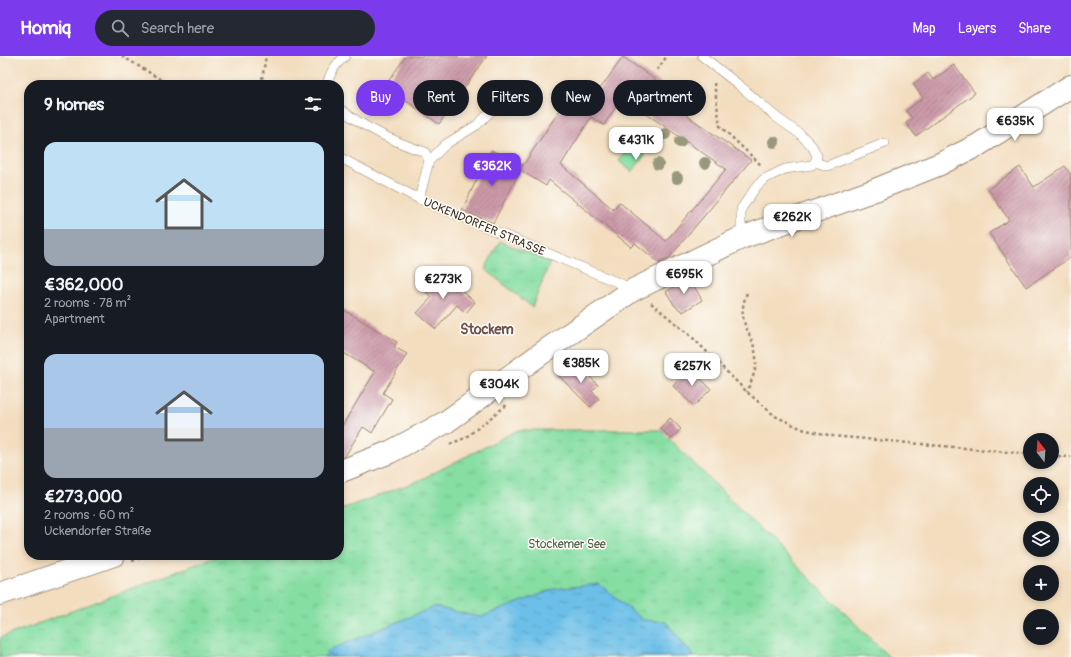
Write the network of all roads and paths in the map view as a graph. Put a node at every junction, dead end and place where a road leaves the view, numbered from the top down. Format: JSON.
{"nodes":[{"id":1,"x":122,"y":56,"type":"edge"},
{"id":2,"x":266,"y":56,"type":"edge"},
{"id":3,"x":345,"y":56,"type":"edge"},
{"id":4,"x":667,"y":56,"type":"edge"},
{"id":5,"x":702,"y":56,"type":"edge"},
{"id":6,"x":714,"y":65,"type":"junction"},
{"id":7,"x":657,"y":70,"type":"dead end"},
{"id":8,"x":162,"y":80,"type":"edge"},
{"id":9,"x":262,"y":80,"type":"edge"},
{"id":10,"x":328,"y":80,"type":"edge"},
{"id":11,"x":1071,"y":86,"type":"edge"},
{"id":12,"x":344,"y":112,"type":"edge"},
{"id":13,"x":486,"y":116,"type":"edge"},
{"id":14,"x":885,"y":143,"type":"dead end"},
{"id":15,"x":344,"y":160,"type":"edge"},
{"id":16,"x":429,"y":161,"type":"junction"},
{"id":17,"x":815,"y":162,"type":"junction"},
{"id":18,"x":771,"y":175,"type":"junction"},
{"id":19,"x":419,"y":199,"type":"junction"},
{"id":20,"x":741,"y":238,"type":"junction"},
{"id":21,"x":634,"y":290,"type":"junction"},
{"id":22,"x":747,"y":293,"type":"dead end"},
{"id":23,"x":747,"y":392,"type":"junction"},
{"id":24,"x":1023,"y":453,"type":"edge"},
{"id":25,"x":1059,"y":456,"type":"edge"},
{"id":26,"x":1071,"y":457,"type":"edge"},
{"id":27,"x":344,"y":470,"type":"edge"},
{"id":28,"x":99,"y":560,"type":"edge"},
{"id":29,"x":0,"y":594,"type":"edge"}],
"edges":[{"from":1,"to":8,"type":"path"},
{"from":2,"to":9,"type":"path"},
{"from":3,"to":10,"type":"lane"},
{"from":4,"to":7,"type":"path"},
{"from":5,"to":6,"type":"lane"},
{"from":6,"to":17,"type":"lane"},
{"from":6,"to":18,"type":"path"},
{"from":11,"to":20,"type":"main road"},
{"from":12,"to":16,"type":"lane"},
{"from":13,"to":16,"type":"lane"},
{"from":14,"to":17,"type":"lane"},
{"from":15,"to":19,"type":"lane","name":"UCKENDORFER STRASSE"},
{"from":16,"to":19,"type":"lane"},
{"from":17,"to":18,"type":"lane"},
{"from":18,"to":20,"type":"lane"},
{"from":19,"to":21,"type":"lane","name":"UCKENDORFER STRASSE"},
{"from":20,"to":21,"type":"main road"},
{"from":21,"to":23,"type":"path"},
{"from":21,"to":27,"type":"main road"},
{"from":22,"to":23,"type":"path"},
{"from":23,"to":24,"type":"path"},
{"from":25,"to":26,"type":"path"},
{"from":28,"to":29,"type":"main road"}]}
